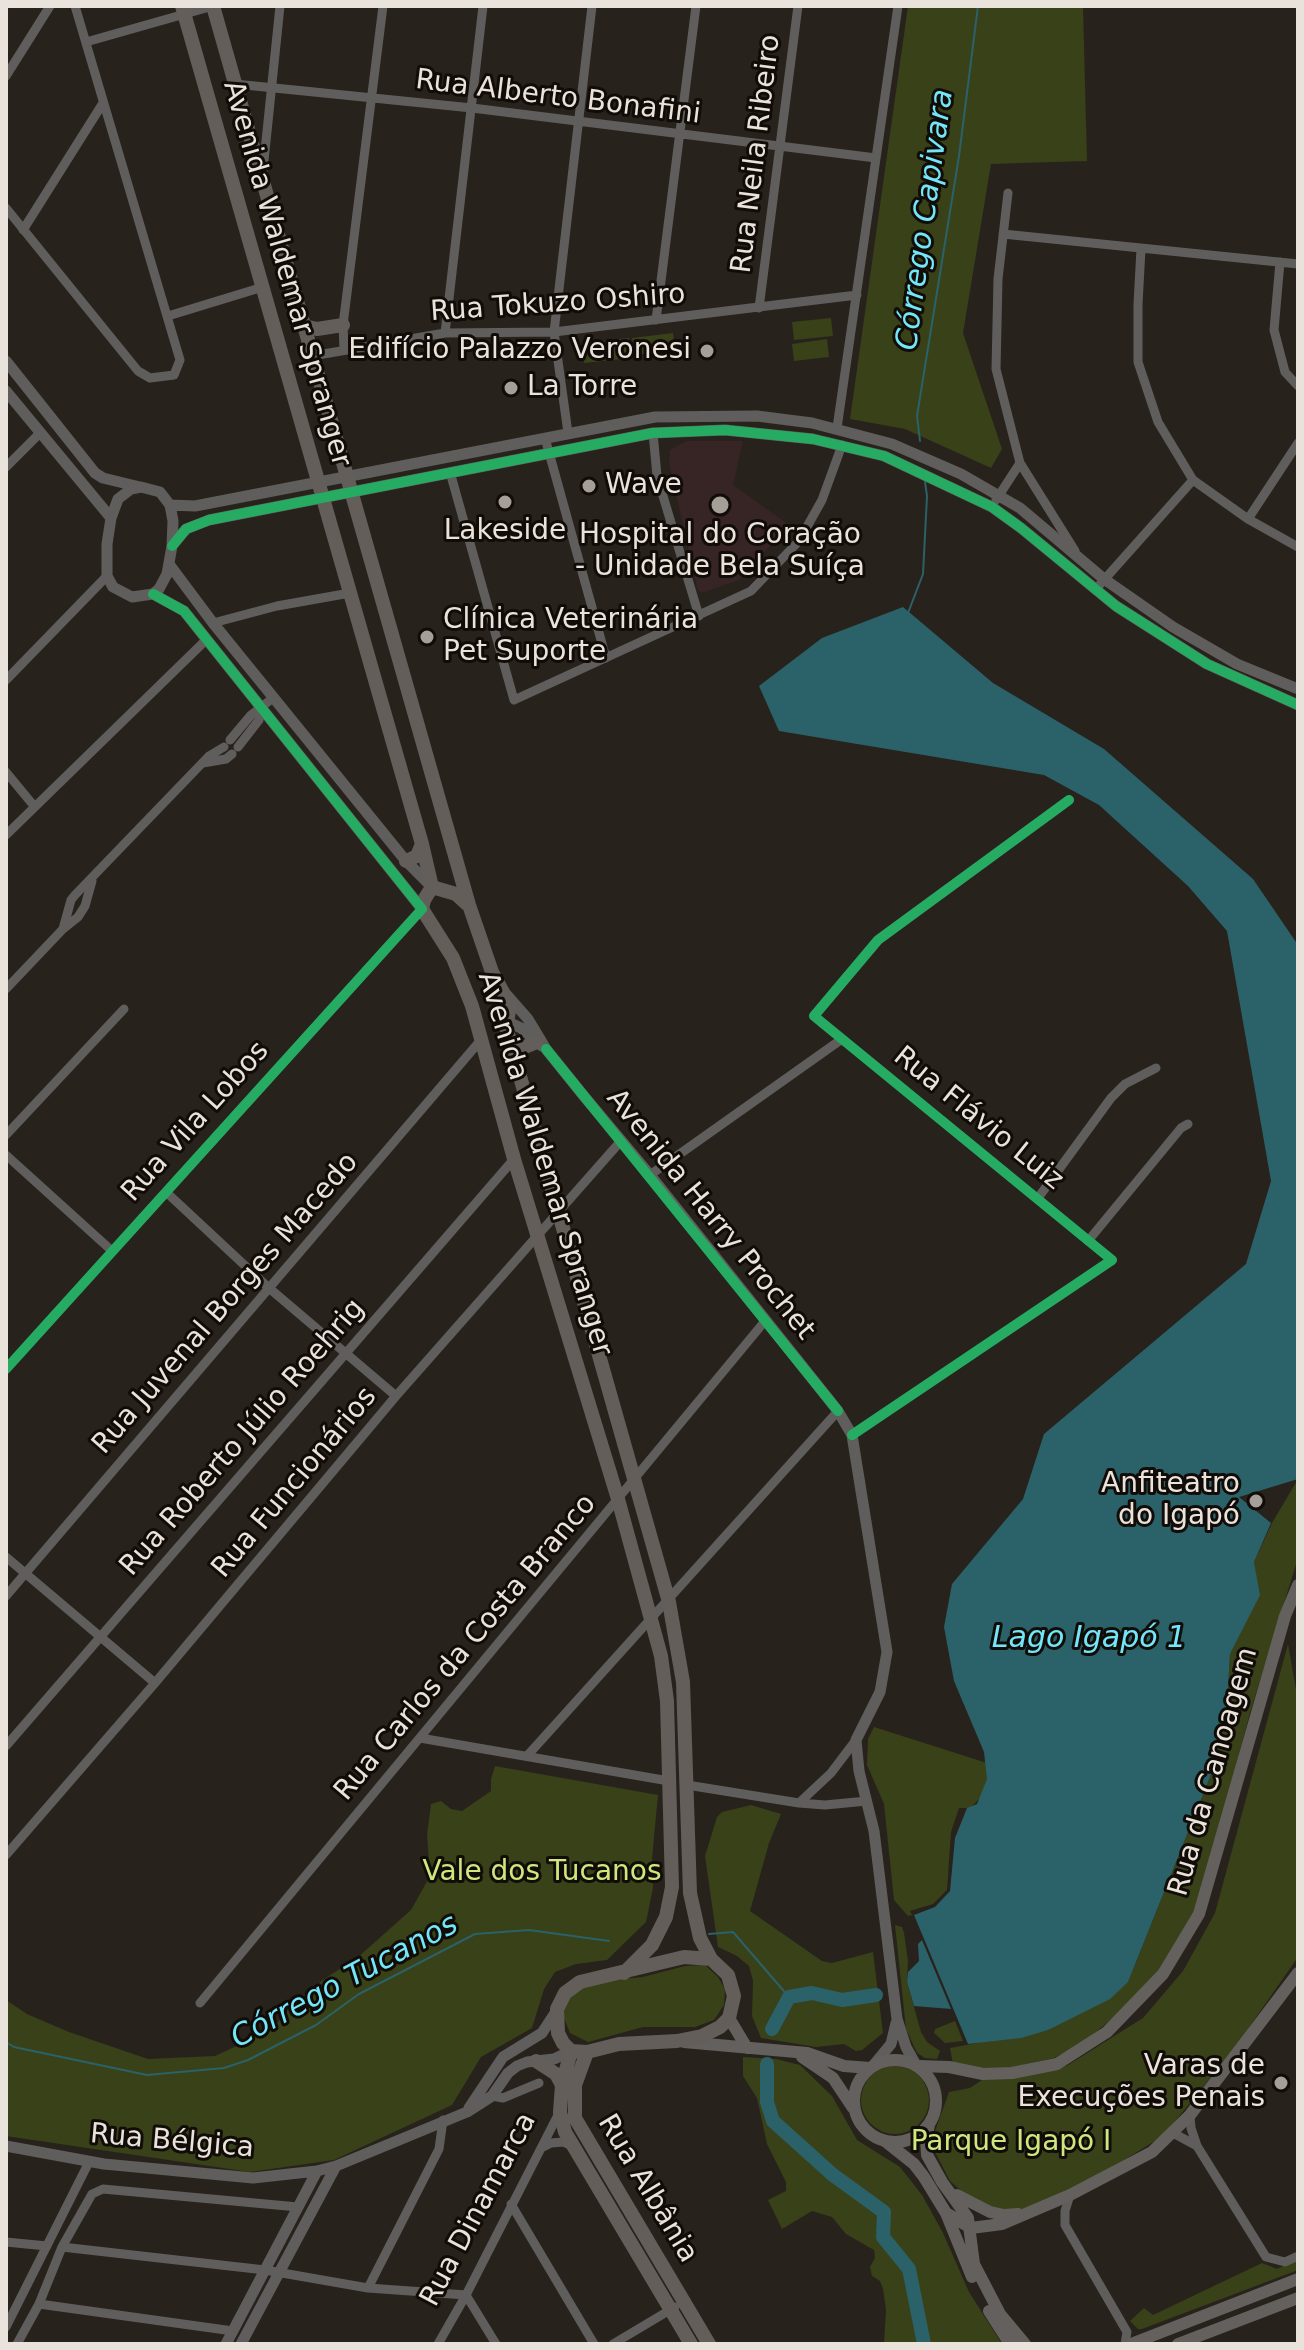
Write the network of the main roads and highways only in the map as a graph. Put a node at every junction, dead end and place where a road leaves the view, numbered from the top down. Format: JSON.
{"nodes":[{"id":1,"x":213,"y":6,"type":"edge"},
{"id":2,"x":184,"y":10,"type":"edge"},
{"id":3,"x":343,"y":325,"type":"road end"},
{"id":4,"x":304,"y":326,"type":"junction"},
{"id":5,"x":422,"y":844,"type":"junction"},
{"id":6,"x":406,"y":861,"type":"road end"},
{"id":7,"x":432,"y":887,"type":"junction"},
{"id":8,"x":469,"y":905,"type":"junction"},
{"id":9,"x":472,"y":1006,"type":"junction"},
{"id":10,"x":504,"y":1020,"type":"junction"},
{"id":11,"x":542,"y":1045,"type":"road end"},
{"id":12,"x":515,"y":1057,"type":"junction"},
{"id":13,"x":590,"y":1324,"type":"junction"},
{"id":14,"x":568,"y":1334,"type":"junction"},
{"id":15,"x":1298,"y":1585,"type":"edge"},
{"id":16,"x":711,"y":1959,"type":"junction"},
{"id":17,"x":624,"y":1973,"type":"junction"},
{"id":18,"x":1298,"y":1973,"type":"edge"},
{"id":19,"x":729,"y":2018,"type":"junction"},
{"id":20,"x":677,"y":2041,"type":"junction"},
{"id":21,"x":747,"y":2048,"type":"junction"},
{"id":22,"x":571,"y":2051,"type":"junction"},
{"id":23,"x":587,"y":2052,"type":"junction"},
{"id":24,"x":796,"y":2053,"type":"junction"},
{"id":25,"x":536,"y":2061,"type":"road end"},
{"id":26,"x":917,"y":2066,"type":"junction"},
{"id":27,"x":871,"y":2067,"type":"junction"},
{"id":28,"x":562,"y":2085,"type":"junction"},
{"id":29,"x":855,"y":2111,"type":"junction"},
{"id":30,"x":560,"y":2112,"type":"joint"},
{"id":31,"x":930,"y":2123,"type":"junction"},
{"id":32,"x":885,"y":2141,"type":"junction"},
{"id":33,"x":942,"y":2182,"type":"junction"},
{"id":34,"x":1029,"y":2212,"type":"junction"},
{"id":35,"x":946,"y":2213,"type":"junction"},
{"id":36,"x":1002,"y":2224,"type":"junction"},
{"id":37,"x":971,"y":2228,"type":"junction"},
{"id":38,"x":974,"y":2264,"type":"junction"},
{"id":39,"x":1298,"y":2279,"type":"edge"},
{"id":40,"x":1298,"y":2298,"type":"edge"},
{"id":41,"x":691,"y":2344,"type":"edge"},
{"id":42,"x":709,"y":2344,"type":"edge"},
{"id":43,"x":1010,"y":2344,"type":"edge"},
{"id":44,"x":1025,"y":2344,"type":"edge"},
{"id":45,"x":1128,"y":2344,"type":"edge"},
{"id":46,"x":1178,"y":2344,"type":"edge"}],
"edges":[{"from":1,"to":4,"type":"main road","name":"Avenida Waldemar Spranger"},
{"from":2,"to":5,"type":"main road","name":"Avenida Waldemar Spranger"},
{"from":3,"to":4,"type":"main road"},
{"from":4,"to":8,"type":"main road","name":"Avenida Waldemar Spranger"},
{"from":5,"to":6,"type":"main road"},
{"from":5,"to":7,"type":"main road","name":"Avenida Waldemar Spranger"},
{"from":7,"to":8,"type":"main road"},
{"from":7,"to":9,"type":"main road","name":"Avenida Waldemar Spranger"},
{"from":8,"to":10,"type":"main road","name":"Avenida Waldemar Spranger"},
{"from":9,"to":10,"type":"main road"},
{"from":9,"to":14,"type":"main road","name":"Avenida Waldemar Spranger"},
{"from":10,"to":12,"type":"main road","name":"Avenida Waldemar Spranger"},
{"from":11,"to":12,"type":"main road"},
{"from":12,"to":13,"type":"main road","name":"Avenida Waldemar Spranger"},
{"from":13,"to":14,"type":"main road"},
{"from":13,"to":16,"type":"main road","name":"Avenida Waldemar Spranger"},
{"from":14,"to":17,"type":"main road","name":"Avenida Waldemar Spranger"},
{"from":15,"to":26,"type":"main road","name":"Rua da Canoagem"},
{"from":16,"to":17,"type":"main road"},
{"from":16,"to":19,"type":"main road"},
{"from":17,"to":22,"type":"main road"},
{"from":18,"to":34,"type":"main road"},
{"from":19,"to":20,"type":"main road"},
{"from":19,"to":21,"type":"main road"},
{"from":20,"to":21,"type":"main road","name":"Rua Bélgica"},
{"from":20,"to":23,"type":"main road","name":"Rua Bélgica"},
{"from":21,"to":24,"type":"main road","name":"Rua Bélgica"},
{"from":22,"to":23,"type":"main road","name":"Rua Bélgica"},
{"from":22,"to":28,"type":"main road","name":"Rua Dinamarca"},
{"from":23,"to":42,"type":"main road","name":"Rua Albânia"},
{"from":24,"to":27,"type":"main road","name":"Rua Bélgica"},
{"from":24,"to":29,"type":"main road","name":"Rua Bélgica"},
{"from":25,"to":28,"type":"main road"},
{"from":26,"to":27,"type":"main road"},
{"from":26,"to":31,"type":"main road"},
{"from":27,"to":29,"type":"main road"},
{"from":28,"to":30,"type":"main road","name":"Rua Dinamarca"},
{"from":29,"to":32,"type":"main road"},
{"from":30,"to":41,"type":"main road","name":"Rua Albânia"},
{"from":31,"to":32,"type":"main road"},
{"from":31,"to":33,"type":"main road"},
{"from":32,"to":35,"type":"main road"},
{"from":33,"to":34,"type":"main road"},
{"from":33,"to":37,"type":"main road"},
{"from":34,"to":36,"type":"main road"},
{"from":35,"to":37,"type":"main road"},
{"from":35,"to":43,"type":"main road"},
{"from":36,"to":37,"type":"main road"},
{"from":36,"to":38,"type":"main road"},
{"from":37,"to":38,"type":"main road"},
{"from":38,"to":44,"type":"main road"},
{"from":39,"to":45,"type":"main road"},
{"from":40,"to":46,"type":"main road"}]}
